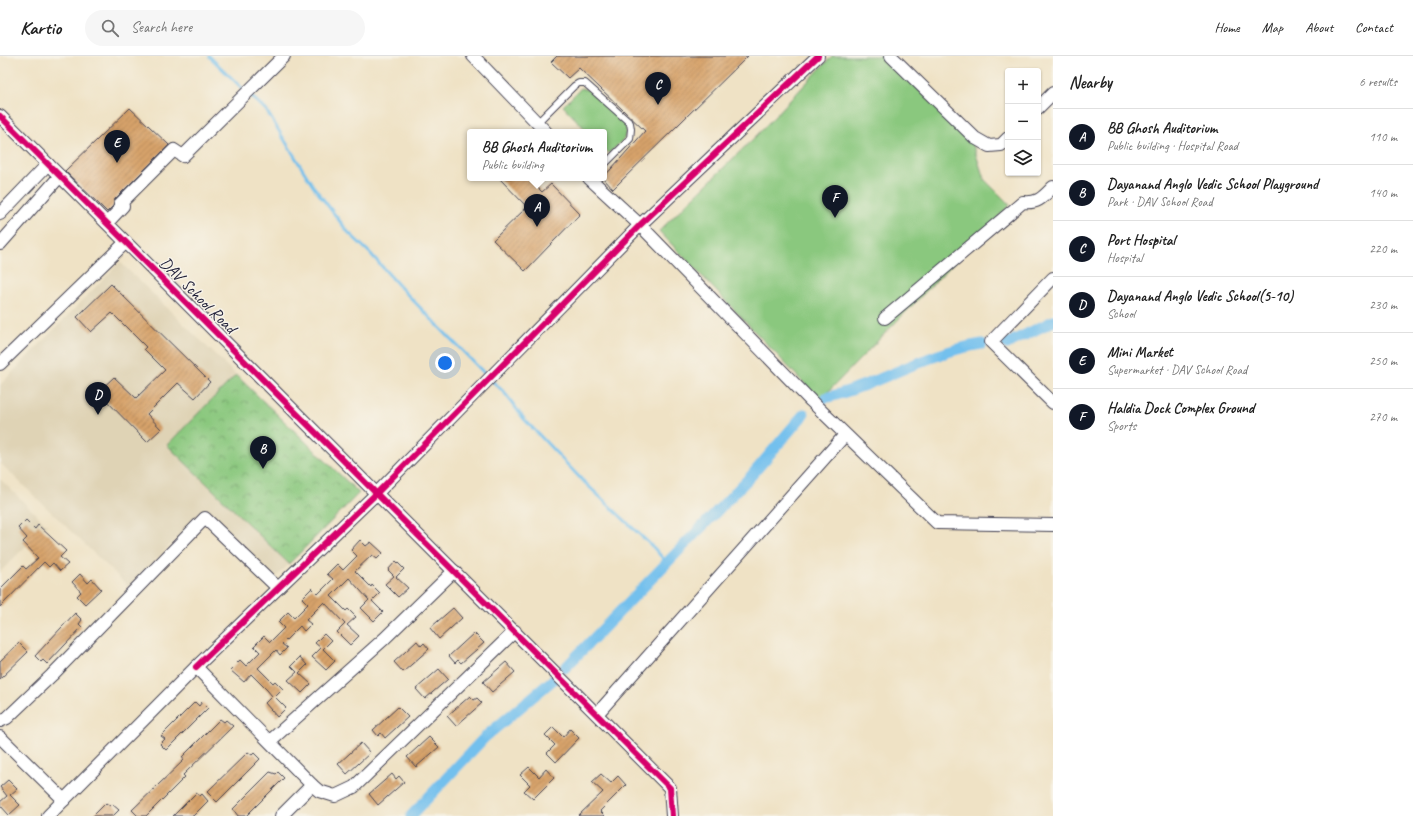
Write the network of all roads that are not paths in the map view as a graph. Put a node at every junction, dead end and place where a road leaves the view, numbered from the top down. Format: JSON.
{"nodes":[{"id":1,"x":284,"y":56,"type":"edge"},
{"id":2,"x":473,"y":56,"type":"edge"},
{"id":3,"x":818,"y":56,"type":"edge"},
{"id":4,"x":891,"y":56,"type":"edge"},
{"id":5,"x":1053,"y":93,"type":"edge"},
{"id":6,"x":1041,"y":105,"type":"edge"},
{"id":7,"x":1,"y":119,"type":"edge"},
{"id":8,"x":541,"y":128,"type":"edge"},
{"id":9,"x":1006,"y":140,"type":"edge"},
{"id":10,"x":607,"y":162,"type":"edge"},
{"id":11,"x":48,"y":164,"type":"junction"},
{"id":12,"x":60,"y":176,"type":"junction"},
{"id":13,"x":593,"y":181,"type":"edge"},
{"id":14,"x":1053,"y":187,"type":"edge"},
{"id":15,"x":0,"y":214,"type":"edge"},
{"id":16,"x":107,"y":223,"type":"junction"},
{"id":17,"x":640,"y":225,"type":"junction"},
{"id":18,"x":126,"y":242,"type":"junction"},
{"id":19,"x":0,"y":244,"type":"edge"},
{"id":20,"x":1053,"y":278,"type":"edge"},
{"id":21,"x":885,"y":318,"type":"dead end"},
{"id":22,"x":0,"y":364,"type":"edge"},
{"id":23,"x":1053,"y":403,"type":"edge"},
{"id":24,"x":846,"y":435,"type":"junction"},
{"id":25,"x":377,"y":493,"type":"junction"},
{"id":26,"x":1053,"y":525,"type":"edge"},
{"id":27,"x":454,"y":571,"type":"junction"},
{"id":28,"x":278,"y":588,"type":"junction"},
{"id":29,"x":515,"y":631,"type":"junction"},
{"id":30,"x":196,"y":667,"type":"junction"},
{"id":31,"x":597,"y":714,"type":"junction"},
{"id":32,"x":0,"y":721,"type":"edge"},
{"id":33,"x":0,"y":737,"type":"edge"},
{"id":34,"x":270,"y":741,"type":"junction"},
{"id":35,"x":312,"y":785,"type":"junction"},
{"id":36,"x":64,"y":800,"type":"junction"},
{"id":37,"x":48,"y":816,"type":"edge"},
{"id":38,"x":281,"y":816,"type":"edge"},
{"id":39,"x":672,"y":816,"type":"edge"}],
"edges":[{"from":1,"to":16,"type":"street"},
{"from":2,"to":8,"type":"street"},
{"from":3,"to":17,"type":"street"},
{"from":4,"to":9,"type":"street"},
{"from":5,"to":6,"type":"street"},
{"from":7,"to":11,"type":"street","name":"DAV School Road"},
{"from":8,"to":10,"type":"lane"},
{"from":11,"to":12,"type":"street","name":"DAV School Road"},
{"from":11,"to":15,"type":"street"},
{"from":12,"to":16,"type":"street","name":"DAV School Road"},
{"from":12,"to":19,"type":"street"},
{"from":13,"to":17,"type":"street"},
{"from":14,"to":21,"type":"street"},
{"from":16,"to":18,"type":"street","name":"DAV School Road"},
{"from":17,"to":24,"type":"street"},
{"from":17,"to":25,"type":"street"},
{"from":18,"to":22,"type":"street"},
{"from":18,"to":25,"type":"street","name":"DAV School Road"},
{"from":20,"to":23,"type":"street"},
{"from":24,"to":26,"type":"street"},
{"from":24,"to":31,"type":"street"},
{"from":25,"to":27,"type":"street","name":"DAV School Road"},
{"from":25,"to":28,"type":"street"},
{"from":27,"to":29,"type":"street","name":"DAV School Road"},
{"from":27,"to":34,"type":"street"},
{"from":28,"to":30,"type":"street"},
{"from":28,"to":32,"type":"street"},
{"from":29,"to":31,"type":"street","name":"DAV School Road"},
{"from":29,"to":35,"type":"street"},
{"from":30,"to":34,"type":"street"},
{"from":30,"to":36,"type":"street"},
{"from":31,"to":39,"type":"street","name":"DAV School Road"},
{"from":33,"to":36,"type":"street"},
{"from":34,"to":35,"type":"street"},
{"from":35,"to":38,"type":"street"},
{"from":36,"to":37,"type":"street"}]}
